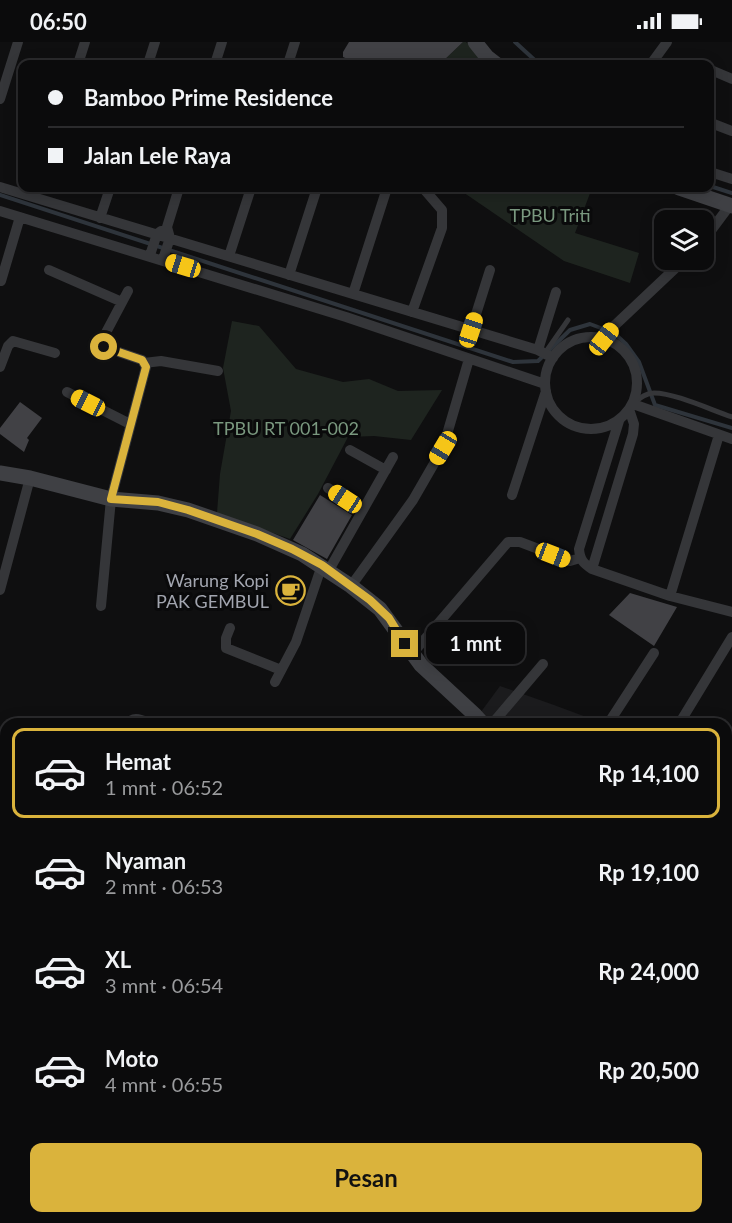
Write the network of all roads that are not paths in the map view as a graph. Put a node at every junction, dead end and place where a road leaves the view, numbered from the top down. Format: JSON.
{"nodes":[{"id":1,"x":18,"y":42,"type":"edge"},
{"id":2,"x":85,"y":42,"type":"edge"},
{"id":3,"x":155,"y":42,"type":"edge"},
{"id":4,"x":222,"y":42,"type":"edge"},
{"id":5,"x":295,"y":42,"type":"edge"},
{"id":6,"x":475,"y":42,"type":"edge"},
{"id":7,"x":667,"y":42,"type":"edge"},
{"id":8,"x":79,"y":60,"type":"edge"},
{"id":9,"x":149,"y":60,"type":"edge"},
{"id":10,"x":216,"y":60,"type":"edge"},
{"id":11,"x":289,"y":60,"type":"edge"},
{"id":12,"x":491,"y":60,"type":"edge"},
{"id":13,"x":654,"y":60,"type":"edge"},
{"id":14,"x":714,"y":71,"type":"edge"},
{"id":15,"x":732,"y":79,"type":"edge"},
{"id":16,"x":0,"y":99,"type":"edge"},
{"id":17,"x":714,"y":124,"type":"edge"},
{"id":18,"x":732,"y":131,"type":"edge"},
{"id":19,"x":714,"y":173,"type":"edge"},
{"id":20,"x":732,"y":179,"type":"edge"},
{"id":21,"x":0,"y":187,"type":"edge"},
{"id":22,"x":18,"y":190,"type":"edge"},
{"id":23,"x":109,"y":192,"type":"edge"},
{"id":24,"x":178,"y":192,"type":"edge"},
{"id":25,"x":250,"y":192,"type":"edge"},
{"id":26,"x":316,"y":192,"type":"edge"},
{"id":27,"x":386,"y":192,"type":"edge"},
{"id":28,"x":426,"y":192,"type":"edge"},
{"id":29,"x":691,"y":192,"type":"edge"},
{"id":30,"x":37,"y":193,"type":"edge"},
{"id":31,"x":731,"y":206,"type":"edge"},
{"id":32,"x":0,"y":211,"type":"edge"},
{"id":33,"x":20,"y":217,"type":"junction"},
{"id":34,"x":100,"y":218,"type":"junction"},
{"id":35,"x":714,"y":227,"type":"edge"},
{"id":36,"x":168,"y":232,"type":"junction"},
{"id":37,"x":157,"y":234,"type":"junction"},
{"id":38,"x":150,"y":255,"type":"junction"},
{"id":39,"x":229,"y":256,"type":"junction"},
{"id":40,"x":163,"y":259,"type":"junction"},
{"id":41,"x":49,"y":270,"type":"dead end"},
{"id":42,"x":490,"y":270,"type":"dead end"},
{"id":43,"x":673,"y":270,"type":"edge"},
{"id":44,"x":289,"y":274,"type":"junction"},
{"id":45,"x":1,"y":281,"type":"edge"},
{"id":46,"x":128,"y":291,"type":"dead end"},
{"id":47,"x":556,"y":292,"type":"dead end"},
{"id":48,"x":353,"y":294,"type":"junction"},
{"id":49,"x":122,"y":302,"type":"junction"},
{"id":50,"x":412,"y":312,"type":"junction"},
{"id":51,"x":568,"y":320,"type":"dead end"},
{"id":52,"x":471,"y":330,"type":"junction"},
{"id":53,"x":604,"y":339,"type":"junction"},
{"id":54,"x":55,"y":353,"type":"dead end"},
{"id":55,"x":545,"y":354,"type":"junction"},
{"id":56,"x":469,"y":359,"type":"junction"},
{"id":57,"x":144,"y":363,"type":"junction"},
{"id":58,"x":0,"y":367,"type":"edge"},
{"id":59,"x":218,"y":371,"type":"dead end"},
{"id":60,"x":545,"y":387,"type":"junction"},
{"id":61,"x":67,"y":392,"type":"dead end"},
{"id":62,"x":631,"y":407,"type":"junction"},
{"id":63,"x":732,"y":417,"type":"edge"},
{"id":64,"x":619,"y":421,"type":"junction"},
{"id":65,"x":130,"y":424,"type":"junction"},
{"id":66,"x":719,"y":435,"type":"junction"},
{"id":67,"x":732,"y":439,"type":"edge"},
{"id":68,"x":350,"y":450,"type":"dead end"},
{"id":69,"x":393,"y":457,"type":"dead end"},
{"id":70,"x":386,"y":470,"type":"junction"},
{"id":71,"x":0,"y":473,"type":"edge"},
{"id":72,"x":30,"y":478,"type":"junction"},
{"id":73,"x":328,"y":488,"type":"dead end"},
{"id":74,"x":512,"y":495,"type":"dead end"},
{"id":75,"x":111,"y":499,"type":"junction"},
{"id":76,"x":362,"y":511,"type":"junction"},
{"id":77,"x":580,"y":558,"type":"junction"},
{"id":78,"x":325,"y":568,"type":"junction"},
{"id":79,"x":592,"y":569,"type":"junction"},
{"id":80,"x":351,"y":585,"type":"junction"},
{"id":81,"x":0,"y":590,"type":"edge"},
{"id":82,"x":670,"y":596,"type":"junction"},
{"id":83,"x":101,"y":606,"type":"dead end"},
{"id":84,"x":732,"y":612,"type":"edge"},
{"id":85,"x":230,"y":628,"type":"dead end"},
{"id":86,"x":732,"y":637,"type":"edge"},
{"id":87,"x":654,"y":653,"type":"dead end"},
{"id":88,"x":412,"y":654,"type":"junction"},
{"id":89,"x":543,"y":664,"type":"dead end"},
{"id":90,"x":280,"y":670,"type":"junction"},
{"id":91,"x":274,"y":682,"type":"dead end"},
{"id":92,"x":477,"y":718,"type":"edge"},
{"id":93,"x":497,"y":718,"type":"edge"},
{"id":94,"x":612,"y":718,"type":"edge"},
{"id":95,"x":684,"y":718,"type":"edge"}],
"edges":[{"from":1,"to":16,"type":"street"},
{"from":2,"to":8,"type":"street"},
{"from":3,"to":9,"type":"street"},
{"from":4,"to":10,"type":"street"},
{"from":5,"to":11,"type":"street"},
{"from":6,"to":12,"type":"street"},
{"from":7,"to":13,"type":"street"},
{"from":14,"to":15,"type":"street"},
{"from":17,"to":18,"type":"street"},
{"from":19,"to":20,"type":"street"},
{"from":21,"to":22,"type":"street"},
{"from":23,"to":34,"type":"street"},
{"from":24,"to":36,"type":"street"},
{"from":25,"to":39,"type":"street"},
{"from":26,"to":44,"type":"street"},
{"from":27,"to":48,"type":"street"},
{"from":28,"to":50,"type":"street"},
{"from":29,"to":31,"type":"street"},
{"from":30,"to":34,"type":"street"},
{"from":31,"to":35,"type":"street"},
{"from":32,"to":33,"type":"street"},
{"from":33,"to":38,"type":"street"},
{"from":33,"to":45,"type":"street"},
{"from":34,"to":37,"type":"street"},
{"from":36,"to":37,"type":"street"},
{"from":36,"to":39,"type":"street"},
{"from":36,"to":40,"type":"street"},
{"from":37,"to":38,"type":"street"},
{"from":38,"to":40,"type":"street"},
{"from":39,"to":44,"type":"street"},
{"from":40,"to":56,"type":"street"},
{"from":41,"to":49,"type":"street"},
{"from":42,"to":52,"type":"street"},
{"from":43,"to":53,"type":"street"},
{"from":44,"to":48,"type":"street"},
{"from":46,"to":49,"type":"street"},
{"from":47,"to":55,"type":"street"},
{"from":48,"to":50,"type":"street"},
{"from":49,"to":57,"type":"street"},
{"from":50,"to":52,"type":"street"},
{"from":51,"to":55,"type":"lane"},
{"from":52,"to":55,"type":"street"},
{"from":53,"to":55,"type":"street"},
{"from":53,"to":62,"type":"street"},
{"from":54,"to":58,"type":"street"},
{"from":55,"to":60,"type":"street"},
{"from":56,"to":60,"type":"street"},
{"from":56,"to":80,"type":"street"},
{"from":57,"to":59,"type":"street"},
{"from":57,"to":65,"type":"street"},
{"from":60,"to":64,"type":"street"},
{"from":60,"to":74,"type":"street"},
{"from":61,"to":65,"type":"street"},
{"from":62,"to":63,"type":"lane"},
{"from":62,"to":64,"type":"street"},
{"from":62,"to":66,"type":"street"},
{"from":62,"to":79,"type":"street"},
{"from":64,"to":77,"type":"street"},
{"from":65,"to":75,"type":"street"},
{"from":66,"to":67,"type":"street"},
{"from":66,"to":82,"type":"street"},
{"from":68,"to":70,"type":"street"},
{"from":69,"to":70,"type":"street"},
{"from":70,"to":76,"type":"street"},
{"from":71,"to":72,"type":"street"},
{"from":72,"to":75,"type":"street"},
{"from":72,"to":81,"type":"street"},
{"from":73,"to":76,"type":"street"},
{"from":75,"to":78,"type":"street"},
{"from":75,"to":83,"type":"street"},
{"from":76,"to":78,"type":"street"},
{"from":77,"to":79,"type":"street"},
{"from":77,"to":88,"type":"street"},
{"from":78,"to":80,"type":"street"},
{"from":78,"to":90,"type":"street"},
{"from":79,"to":82,"type":"street"},
{"from":80,"to":88,"type":"street"},
{"from":82,"to":84,"type":"street"},
{"from":85,"to":90,"type":"street"},
{"from":86,"to":95,"type":"street"},
{"from":87,"to":94,"type":"street"},
{"from":88,"to":92,"type":"street"},
{"from":89,"to":93,"type":"street"},
{"from":90,"to":91,"type":"street"}]}
